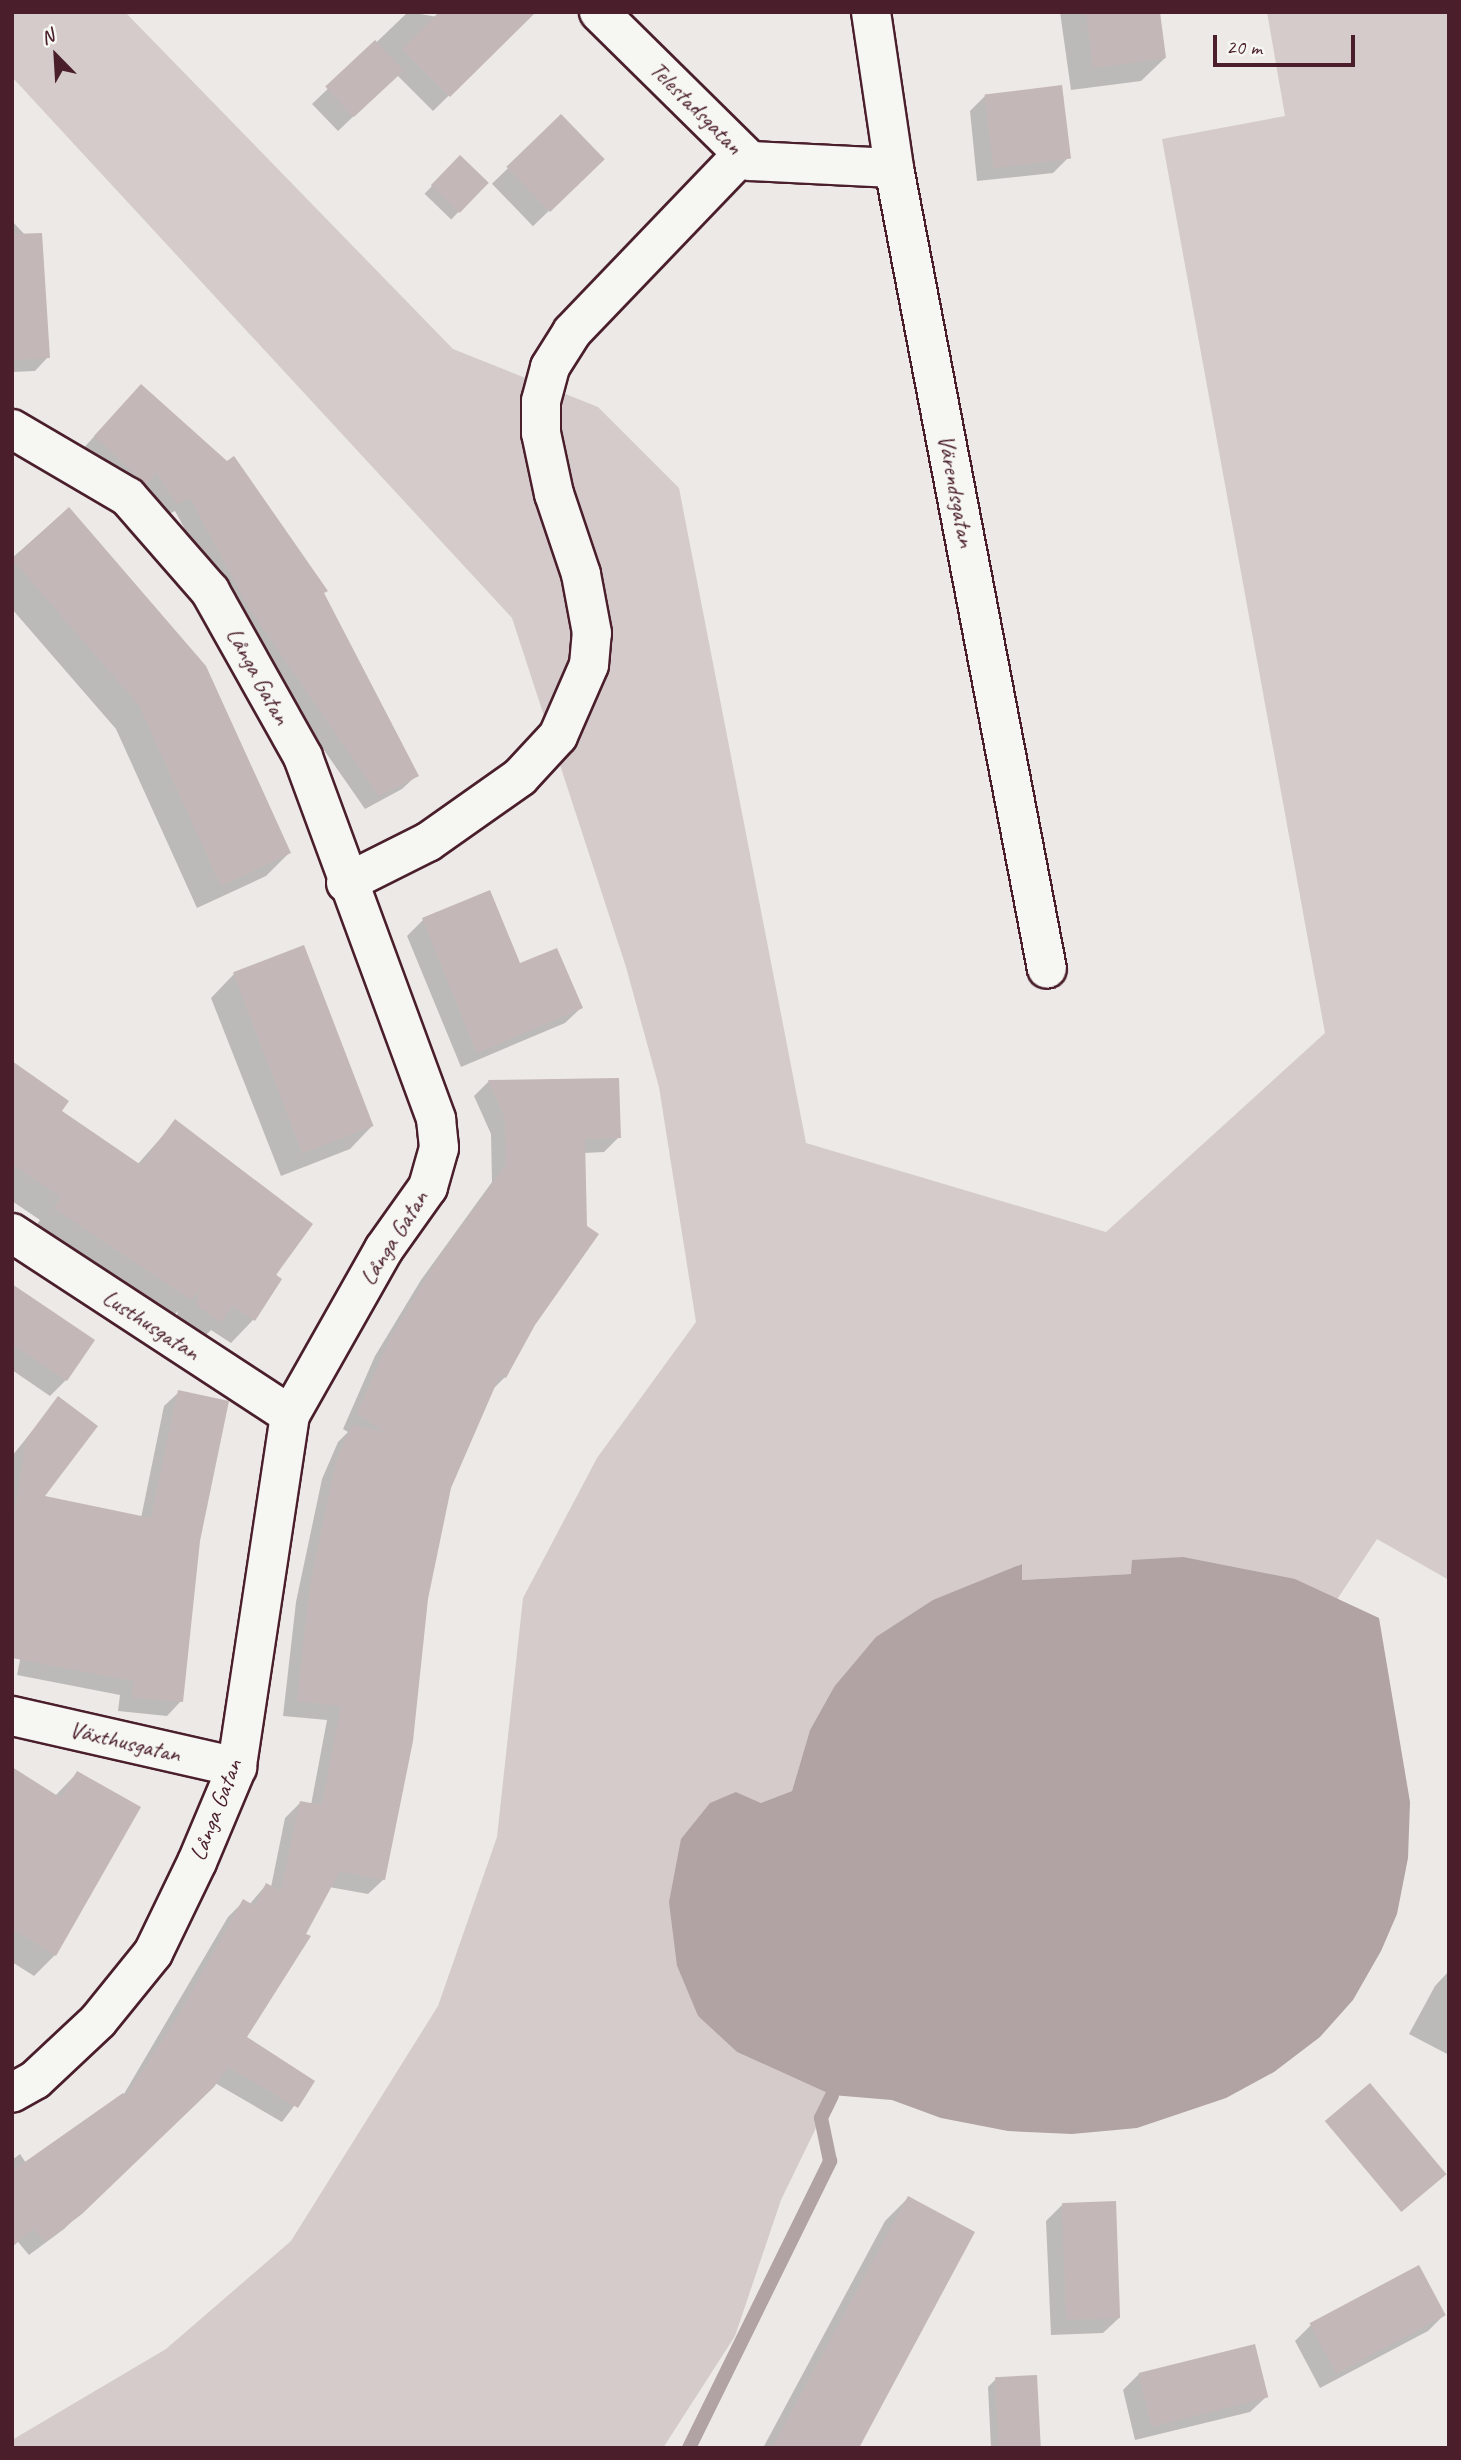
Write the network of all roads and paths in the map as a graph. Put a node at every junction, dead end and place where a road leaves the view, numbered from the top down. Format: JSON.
{"nodes":[{"id":1,"x":599,"y":12,"type":"edge"},
{"id":2,"x":871,"y":12,"type":"edge"},
{"id":3,"x":742,"y":155,"type":"junction"},
{"id":4,"x":894,"y":168,"type":"junction"},
{"id":5,"x":12,"y":429,"type":"edge"},
{"id":6,"x":346,"y":883,"type":"junction"},
{"id":7,"x":1047,"y":969,"type":"dead end"},
{"id":8,"x":12,"y":1233,"type":"edge"},
{"id":9,"x":290,"y":1415,"type":"junction"},
{"id":10,"x":12,"y":1716,"type":"edge"},
{"id":11,"x":237,"y":1767,"type":"junction"},
{"id":12,"x":12,"y":2093,"type":"edge"}],
"edges":[{"from":1,"to":3,"type":"street","name":"Telestadsgatan"},
{"from":2,"to":4,"type":"street","name":"Värendsgatan"},
{"from":3,"to":4,"type":"street","name":"Telestadsgatan"},
{"from":3,"to":6,"type":"street"},
{"from":4,"to":7,"type":"street","name":"Värendsgatan"},
{"from":5,"to":6,"type":"street","name":"Långa Gatan"},
{"from":6,"to":9,"type":"street","name":"Långa Gatan"},
{"from":8,"to":9,"type":"street","name":"Lusthusgatan"},
{"from":9,"to":11,"type":"street","name":"Långa Gatan"},
{"from":10,"to":11,"type":"street","name":"Växthusgatan"},
{"from":11,"to":12,"type":"street","name":"Långa Gatan"}]}
